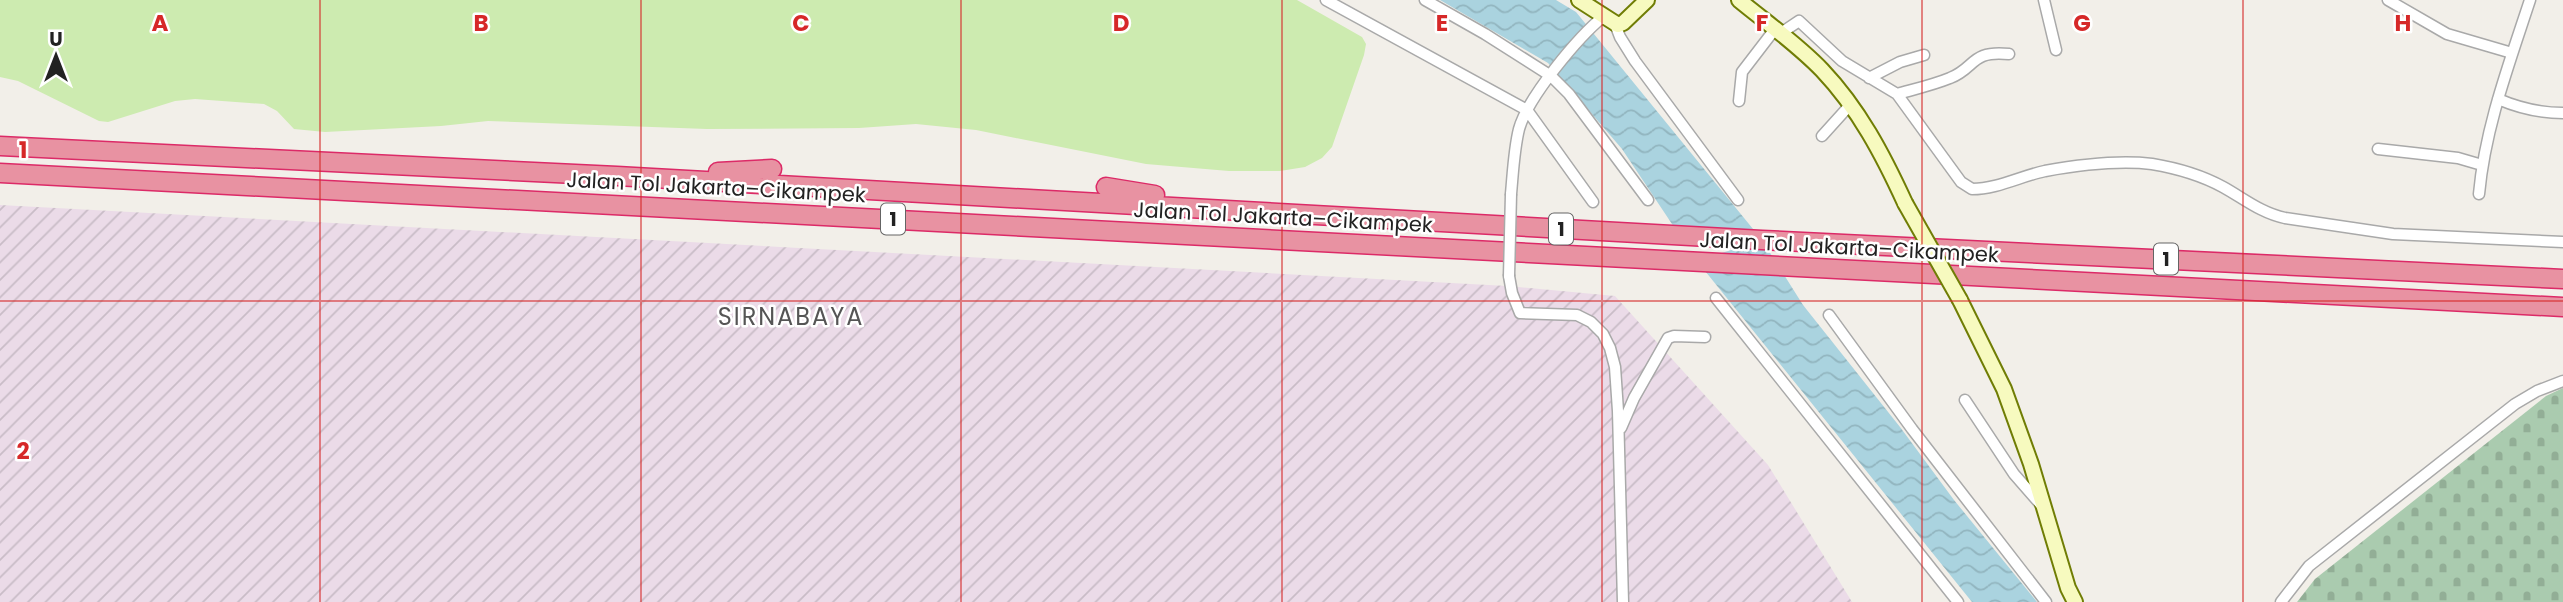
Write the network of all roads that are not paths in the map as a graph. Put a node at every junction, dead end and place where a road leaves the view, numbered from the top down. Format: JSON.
{"nodes":[{"id":1,"x":1325,"y":0,"type":"edge"},
{"id":2,"x":1425,"y":0,"type":"edge"},
{"id":3,"x":1579,"y":0,"type":"edge"},
{"id":4,"x":1647,"y":0,"type":"edge"},
{"id":5,"x":1739,"y":0,"type":"edge"},
{"id":6,"x":2044,"y":0,"type":"edge"},
{"id":7,"x":2388,"y":0,"type":"edge"},
{"id":8,"x":2529,"y":0,"type":"edge"},
{"id":9,"x":1607,"y":22,"type":"junction"},
{"id":10,"x":1778,"y":31,"type":"junction"},
{"id":11,"x":2056,"y":51,"type":"dead end"},
{"id":12,"x":2009,"y":54,"type":"dead end"},
{"id":13,"x":2512,"y":54,"type":"junction"},
{"id":14,"x":1924,"y":55,"type":"dead end"},
{"id":15,"x":1553,"y":72,"type":"junction"},
{"id":16,"x":1869,"y":78,"type":"junction"},
{"id":17,"x":1897,"y":94,"type":"junction"},
{"id":18,"x":2498,"y":99,"type":"junction"},
{"id":19,"x":1740,"y":101,"type":"dead end"},
{"id":20,"x":1850,"y":105,"type":"junction"},
{"id":21,"x":1527,"y":110,"type":"junction"},
{"id":22,"x":2563,"y":113,"type":"edge"},
{"id":23,"x":1822,"y":136,"type":"dead end"},
{"id":24,"x":0,"y":146,"type":"edge"},
{"id":25,"x":2378,"y":149,"type":"dead end"},
{"id":26,"x":2482,"y":165,"type":"junction"},
{"id":27,"x":772,"y":169,"type":"dead end"},
{"id":28,"x":0,"y":173,"type":"edge"},
{"id":29,"x":617,"y":176,"type":"junction"},
{"id":30,"x":1106,"y":187,"type":"dead end"},
{"id":31,"x":2479,"y":194,"type":"dead end"},
{"id":32,"x":1648,"y":200,"type":"dead end"},
{"id":33,"x":1738,"y":200,"type":"dead end"},
{"id":34,"x":1593,"y":202,"type":"dead end"},
{"id":35,"x":1214,"y":208,"type":"junction"},
{"id":36,"x":2563,"y":242,"type":"edge"},
{"id":37,"x":2563,"y":279,"type":"edge"},
{"id":38,"x":1716,"y":298,"type":"dead end"},
{"id":39,"x":2563,"y":307,"type":"edge"},
{"id":40,"x":1829,"y":315,"type":"dead end"},
{"id":41,"x":1705,"y":337,"type":"dead end"},
{"id":42,"x":2563,"y":381,"type":"edge"},
{"id":43,"x":1965,"y":400,"type":"dead end"},
{"id":44,"x":1619,"y":432,"type":"junction"},
{"id":45,"x":2043,"y":507,"type":"junction"},
{"id":46,"x":1623,"y":602,"type":"edge"},
{"id":47,"x":1958,"y":602,"type":"edge"},
{"id":48,"x":2046,"y":602,"type":"edge"},
{"id":49,"x":2075,"y":602,"type":"edge"},
{"id":50,"x":2281,"y":602,"type":"edge"}],
"edges":[{"from":1,"to":21,"type":"street"},
{"from":2,"to":15,"type":"street"},
{"from":3,"to":9,"type":"street"},
{"from":4,"to":9,"type":"street"},
{"from":5,"to":10,"type":"street"},
{"from":6,"to":11,"type":"street"},
{"from":7,"to":13,"type":"street"},
{"from":8,"to":13,"type":"street"},
{"from":9,"to":15,"type":"street"},
{"from":9,"to":33,"type":"street"},
{"from":10,"to":16,"type":"street"},
{"from":10,"to":19,"type":"street"},
{"from":10,"to":20,"type":"street"},
{"from":12,"to":17,"type":"street"},
{"from":13,"to":18,"type":"street"},
{"from":14,"to":16,"type":"street"},
{"from":15,"to":21,"type":"street"},
{"from":15,"to":32,"type":"street"},
{"from":16,"to":17,"type":"street"},
{"from":17,"to":36,"type":"street"},
{"from":18,"to":22,"type":"street"},
{"from":18,"to":26,"type":"street"},
{"from":20,"to":23,"type":"street"},
{"from":20,"to":45,"type":"street","bridge":true},
{"from":21,"to":34,"type":"street"},
{"from":21,"to":44,"type":"street","bridge":true},
{"from":24,"to":29,"type":"highway","name":"Jalan Tol Jakarta–Cikampek","number":"1"},
{"from":25,"to":26,"type":"street"},
{"from":26,"to":31,"type":"street"},
{"from":27,"to":29,"type":"highway"},
{"from":28,"to":39,"type":"highway","name":"Jalan Tol Jakarta–Cikampek","number":"1"},
{"from":29,"to":35,"type":"highway","name":"Jalan Tol Jakarta–Cikampek","number":"1"},
{"from":30,"to":35,"type":"highway"},
{"from":35,"to":37,"type":"highway","name":"Jalan Tol Jakarta–Cikampek","number":"1"},
{"from":38,"to":47,"type":"street"},
{"from":40,"to":48,"type":"street"},
{"from":41,"to":44,"type":"street"},
{"from":42,"to":50,"type":"street"},
{"from":43,"to":45,"type":"street"},
{"from":44,"to":46,"type":"street"},
{"from":45,"to":49,"type":"street"}]}
